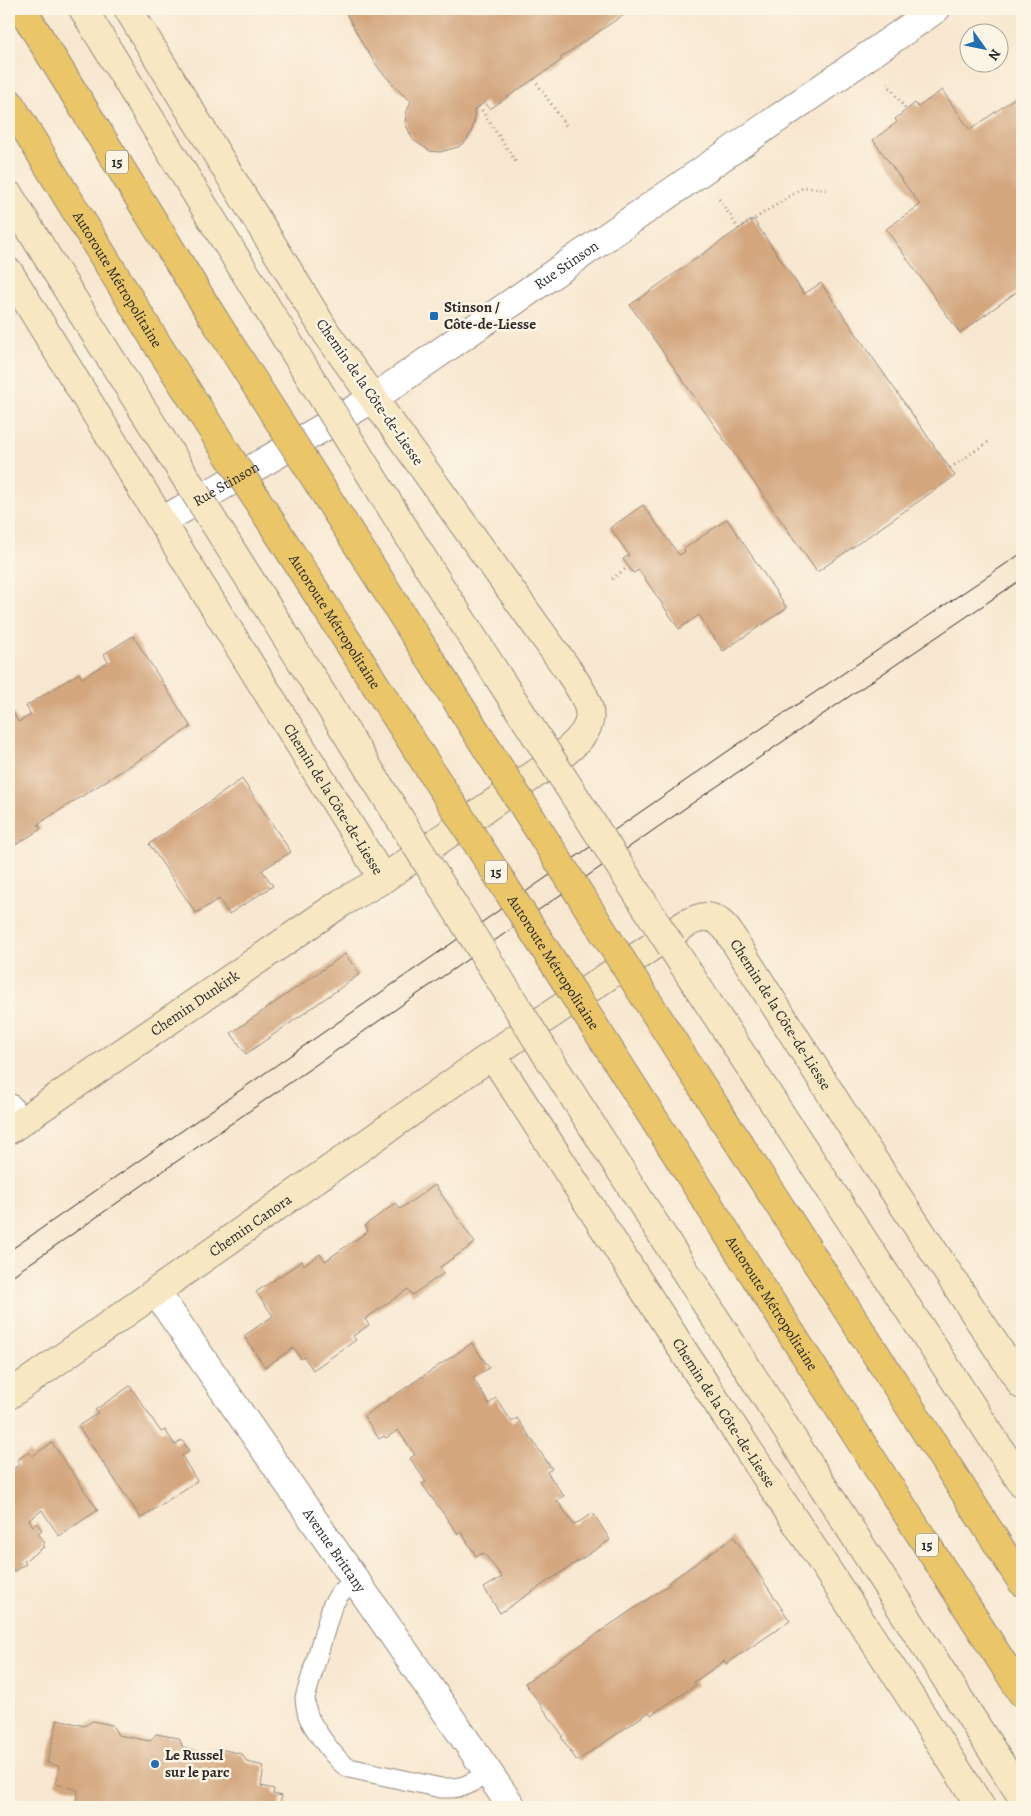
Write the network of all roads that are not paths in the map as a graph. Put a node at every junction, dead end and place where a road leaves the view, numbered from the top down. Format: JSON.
{"nodes":[{"id":1,"x":22,"y":9,"type":"edge"},
{"id":2,"x":82,"y":9,"type":"edge"},
{"id":3,"x":128,"y":9,"type":"edge"},
{"id":4,"x":936,"y":9,"type":"edge"},
{"id":5,"x":9,"y":102,"type":"edge"},
{"id":6,"x":9,"y":195,"type":"edge"},
{"id":7,"x":9,"y":272,"type":"edge"},
{"id":8,"x":374,"y":398,"type":"junction"},
{"id":9,"x":162,"y":521,"type":"junction"},
{"id":10,"x":383,"y":879,"type":"junction"},
{"id":11,"x":493,"y":1056,"type":"junction"},
{"id":12,"x":12,"y":1121,"type":"edge"},
{"id":13,"x":156,"y":1292,"type":"junction"},
{"id":14,"x":1022,"y":1385,"type":"edge"},
{"id":15,"x":9,"y":1395,"type":"edge"},
{"id":16,"x":1022,"y":1483,"type":"edge"},
{"id":17,"x":356,"y":1581,"type":"junction"},
{"id":18,"x":1022,"y":1582,"type":"edge"},
{"id":19,"x":1022,"y":1693,"type":"edge"},
{"id":20,"x":488,"y":1772,"type":"junction"},
{"id":21,"x":1022,"y":1797,"type":"edge"},
{"id":22,"x":512,"y":1807,"type":"edge"},
{"id":23,"x":981,"y":1807,"type":"edge"}],
"edges":[{"from":1,"to":18,"type":"highway","number":"15","bridge":true},
{"from":2,"to":16,"type":"street","bridge":true},
{"from":3,"to":8,"type":"street","name":"Chemin de la Côte-de-Liesse"},
{"from":4,"to":8,"type":"street","name":"Rue Stinson"},
{"from":5,"to":19,"type":"highway","name":"Autoroute Métropolitaine","number":"15","bridge":true},
{"from":6,"to":21,"type":"street","bridge":true},
{"from":7,"to":9,"type":"street","name":"Chemin de la Côte-de-Liesse"},
{"from":8,"to":9,"type":"street","name":"Rue Stinson"},
{"from":8,"to":10,"type":"street","name":"Chemin de la Côte-de-Liesse"},
{"from":9,"to":10,"type":"street","name":"Chemin de la Côte-de-Liesse"},
{"from":10,"to":12,"type":"street","name":"Chemin Dunkirk"},
{"from":11,"to":13,"type":"street","name":"Chemin Canora"},
{"from":11,"to":14,"type":"street","name":"Chemin de la Côte-de-Liesse"},
{"from":11,"to":23,"type":"street","name":"Chemin de la Côte-de-Liesse"},
{"from":13,"to":15,"type":"street","name":"Chemin Canora"},
{"from":13,"to":17,"type":"street","name":"Avenue Brittany"},
{"from":17,"to":20,"type":"street","name":"Avenue Brittany"},
{"from":17,"to":20,"type":"lane"},
{"from":20,"to":22,"type":"street","name":"Avenue Brittany"}]}
